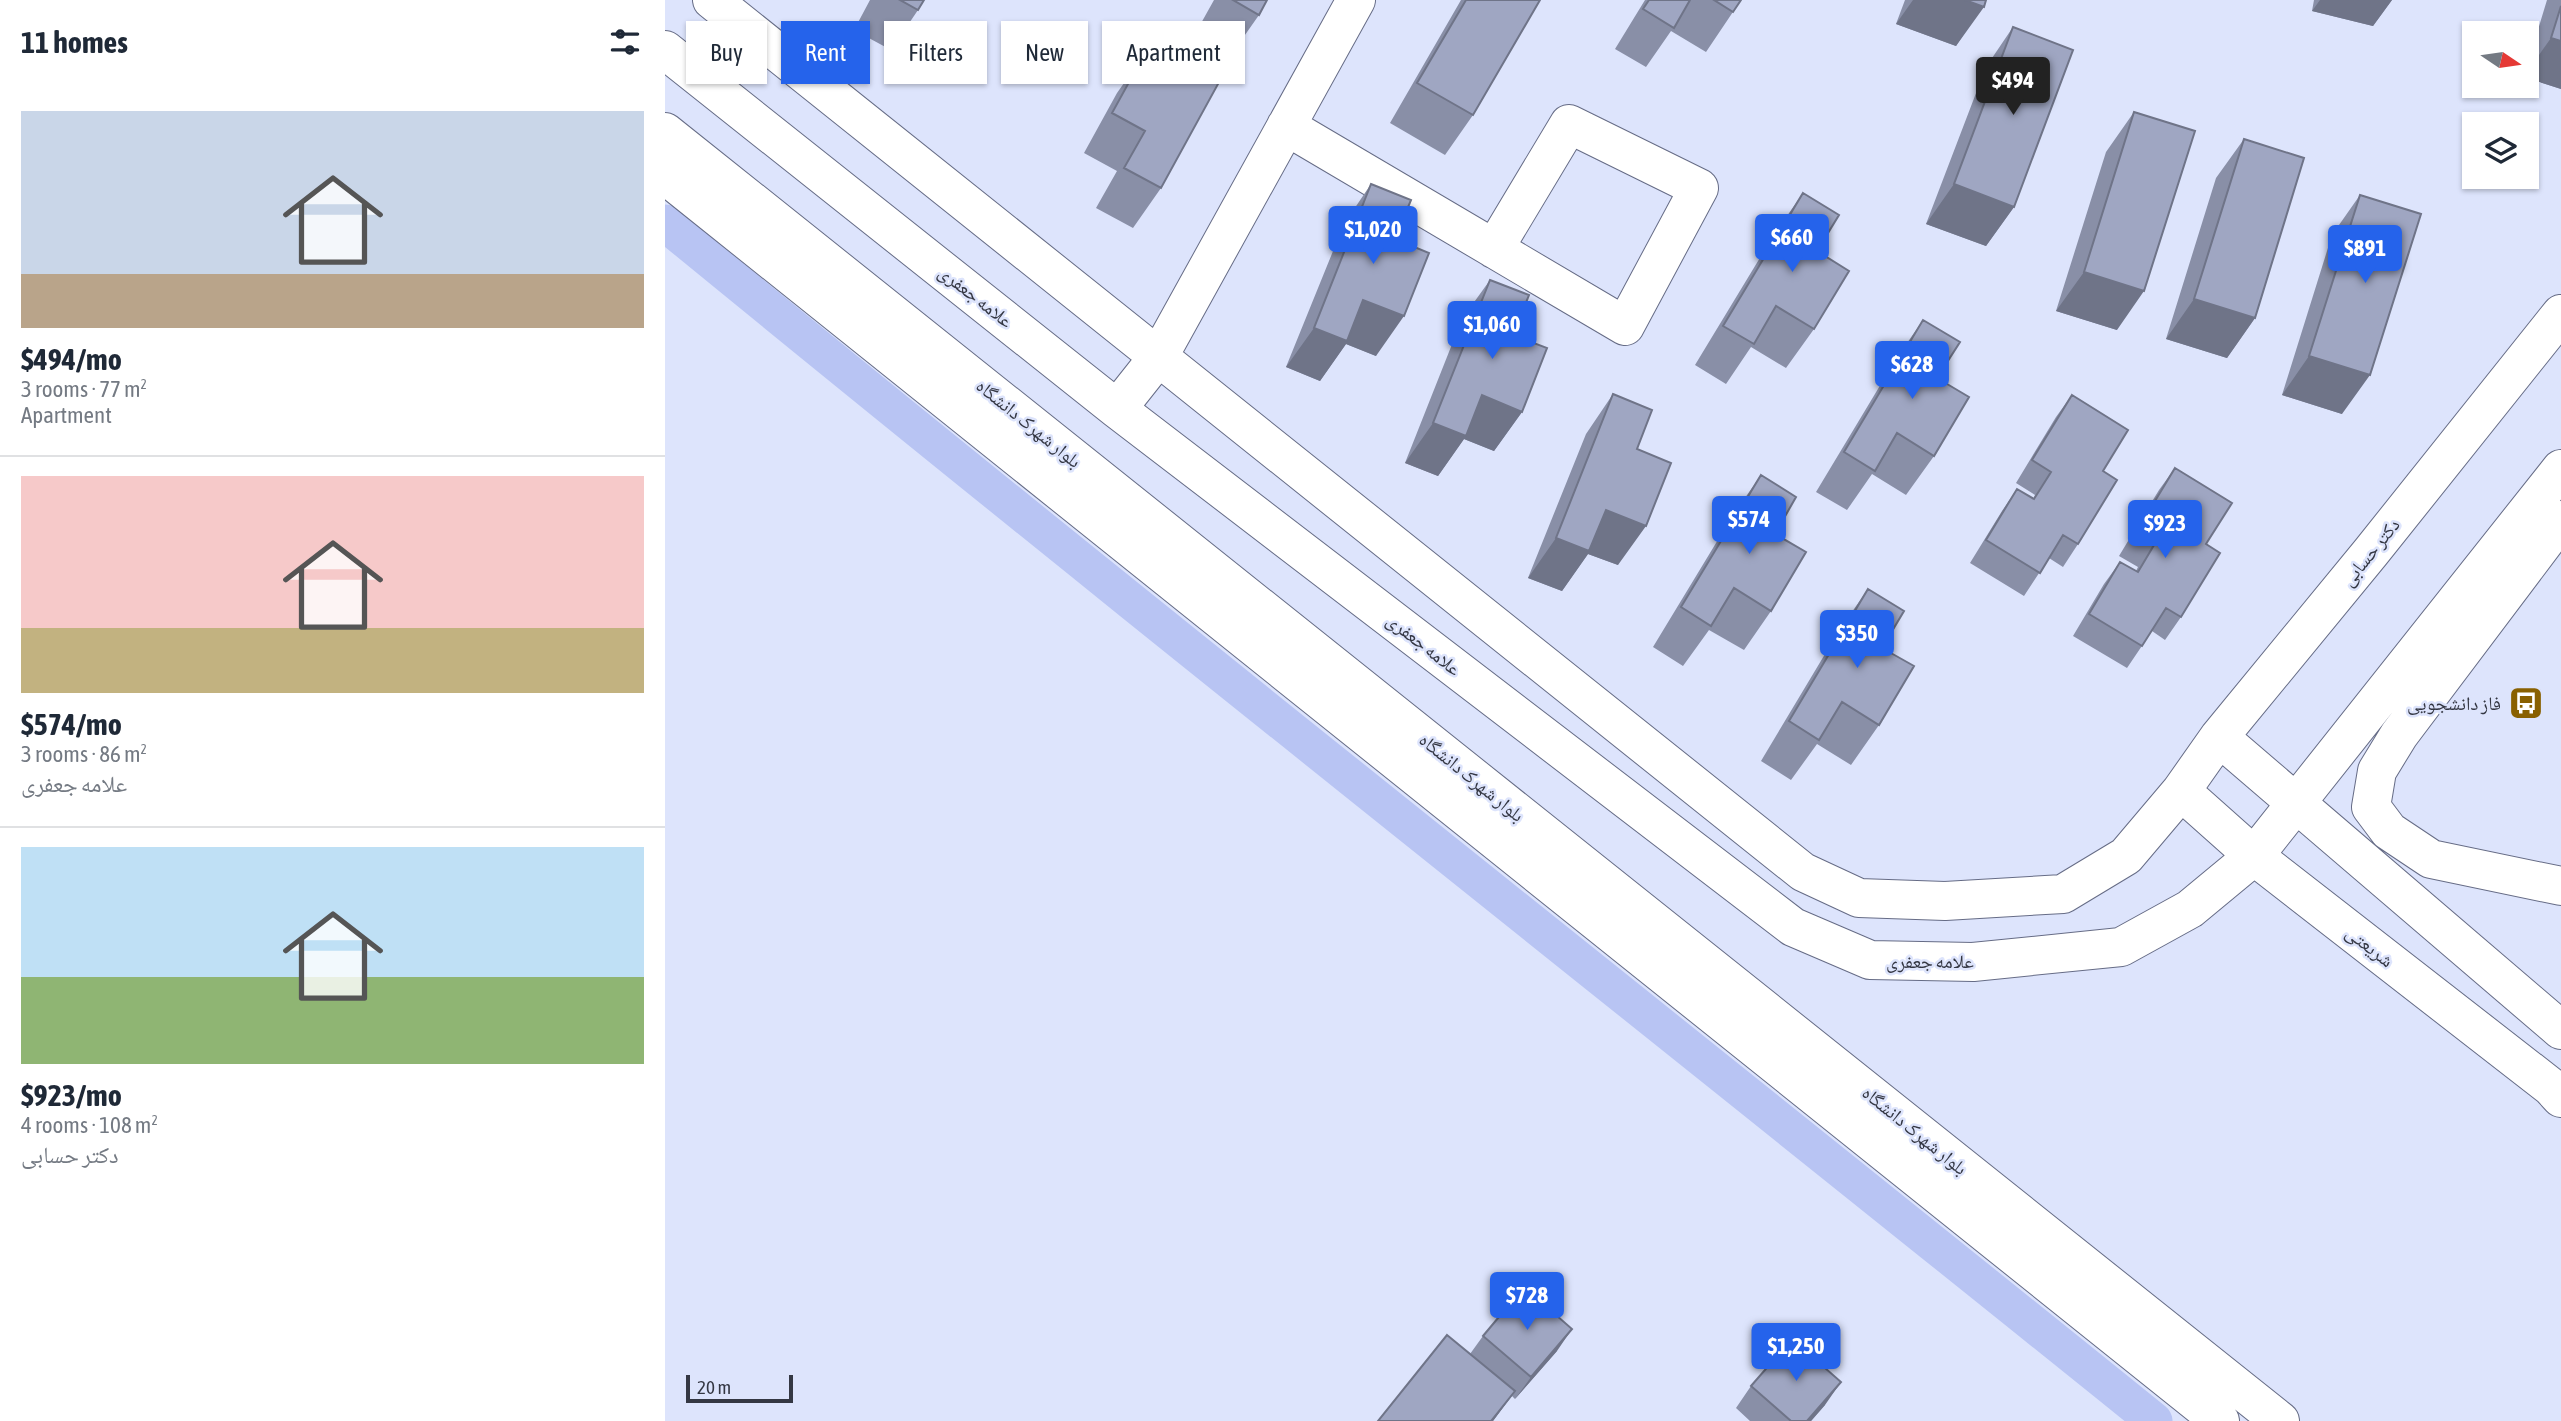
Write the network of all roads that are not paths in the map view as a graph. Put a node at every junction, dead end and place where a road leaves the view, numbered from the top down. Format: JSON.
{"nodes":[{"id":1,"x":712,"y":0,"type":"edge"},
{"id":2,"x":1356,"y":0,"type":"edge"},
{"id":3,"x":665,"y":50,"type":"edge"},
{"id":4,"x":1286,"y":126,"type":"junction"},
{"id":5,"x":665,"y":132,"type":"edge"},
{"id":6,"x":665,"y":175,"type":"edge"},
{"id":7,"x":1493,"y":248,"type":"junction"},
{"id":8,"x":2561,"y":314,"type":"edge"},
{"id":9,"x":1160,"y":356,"type":"junction"},
{"id":10,"x":1117,"y":408,"type":"junction"},
{"id":11,"x":2561,"y":469,"type":"edge"},
{"id":12,"x":2561,"y":520,"type":"edge"},
{"id":13,"x":2218,"y":737,"type":"junction"},
{"id":14,"x":2181,"y":791,"type":"junction"},
{"id":15,"x":2297,"y":804,"type":"junction"},
{"id":16,"x":2255,"y":856,"type":"junction"},
{"id":17,"x":2561,"y":886,"type":"edge"},
{"id":18,"x":2561,"y":1030,"type":"edge"},
{"id":19,"x":2561,"y":1098,"type":"edge"},
{"id":20,"x":2220,"y":1421,"type":"edge"},
{"id":21,"x":2280,"y":1421,"type":"edge"}],
"edges":[{"from":1,"to":9,"type":"street"},
{"from":2,"to":4,"type":"street"},
{"from":3,"to":10,"type":"street","name":"علامه جعفری"},
{"from":4,"to":7,"type":"street"},
{"from":4,"to":9,"type":"street"},
{"from":5,"to":21,"type":"street","name":"بلوار شهرک دانشگاه"},
{"from":6,"to":20,"type":"street","name":"بلوار شهرک دانشگاه"},
{"from":7,"to":7,"type":"street"},
{"from":8,"to":13,"type":"street","name":"دکتر حسابی"},
{"from":9,"to":10,"type":"street"},
{"from":9,"to":14,"type":"street"},
{"from":10,"to":16,"type":"street","name":"علامه جعفری"},
{"from":11,"to":15,"type":"street"},
{"from":12,"to":17,"type":"street"},
{"from":13,"to":14,"type":"street","name":"دکتر حسابی"},
{"from":13,"to":15,"type":"street"},
{"from":14,"to":16,"type":"street","name":"شریعتی"},
{"from":15,"to":16,"type":"street"},
{"from":15,"to":18,"type":"street"},
{"from":16,"to":19,"type":"street","name":"شریعتی"}]}
